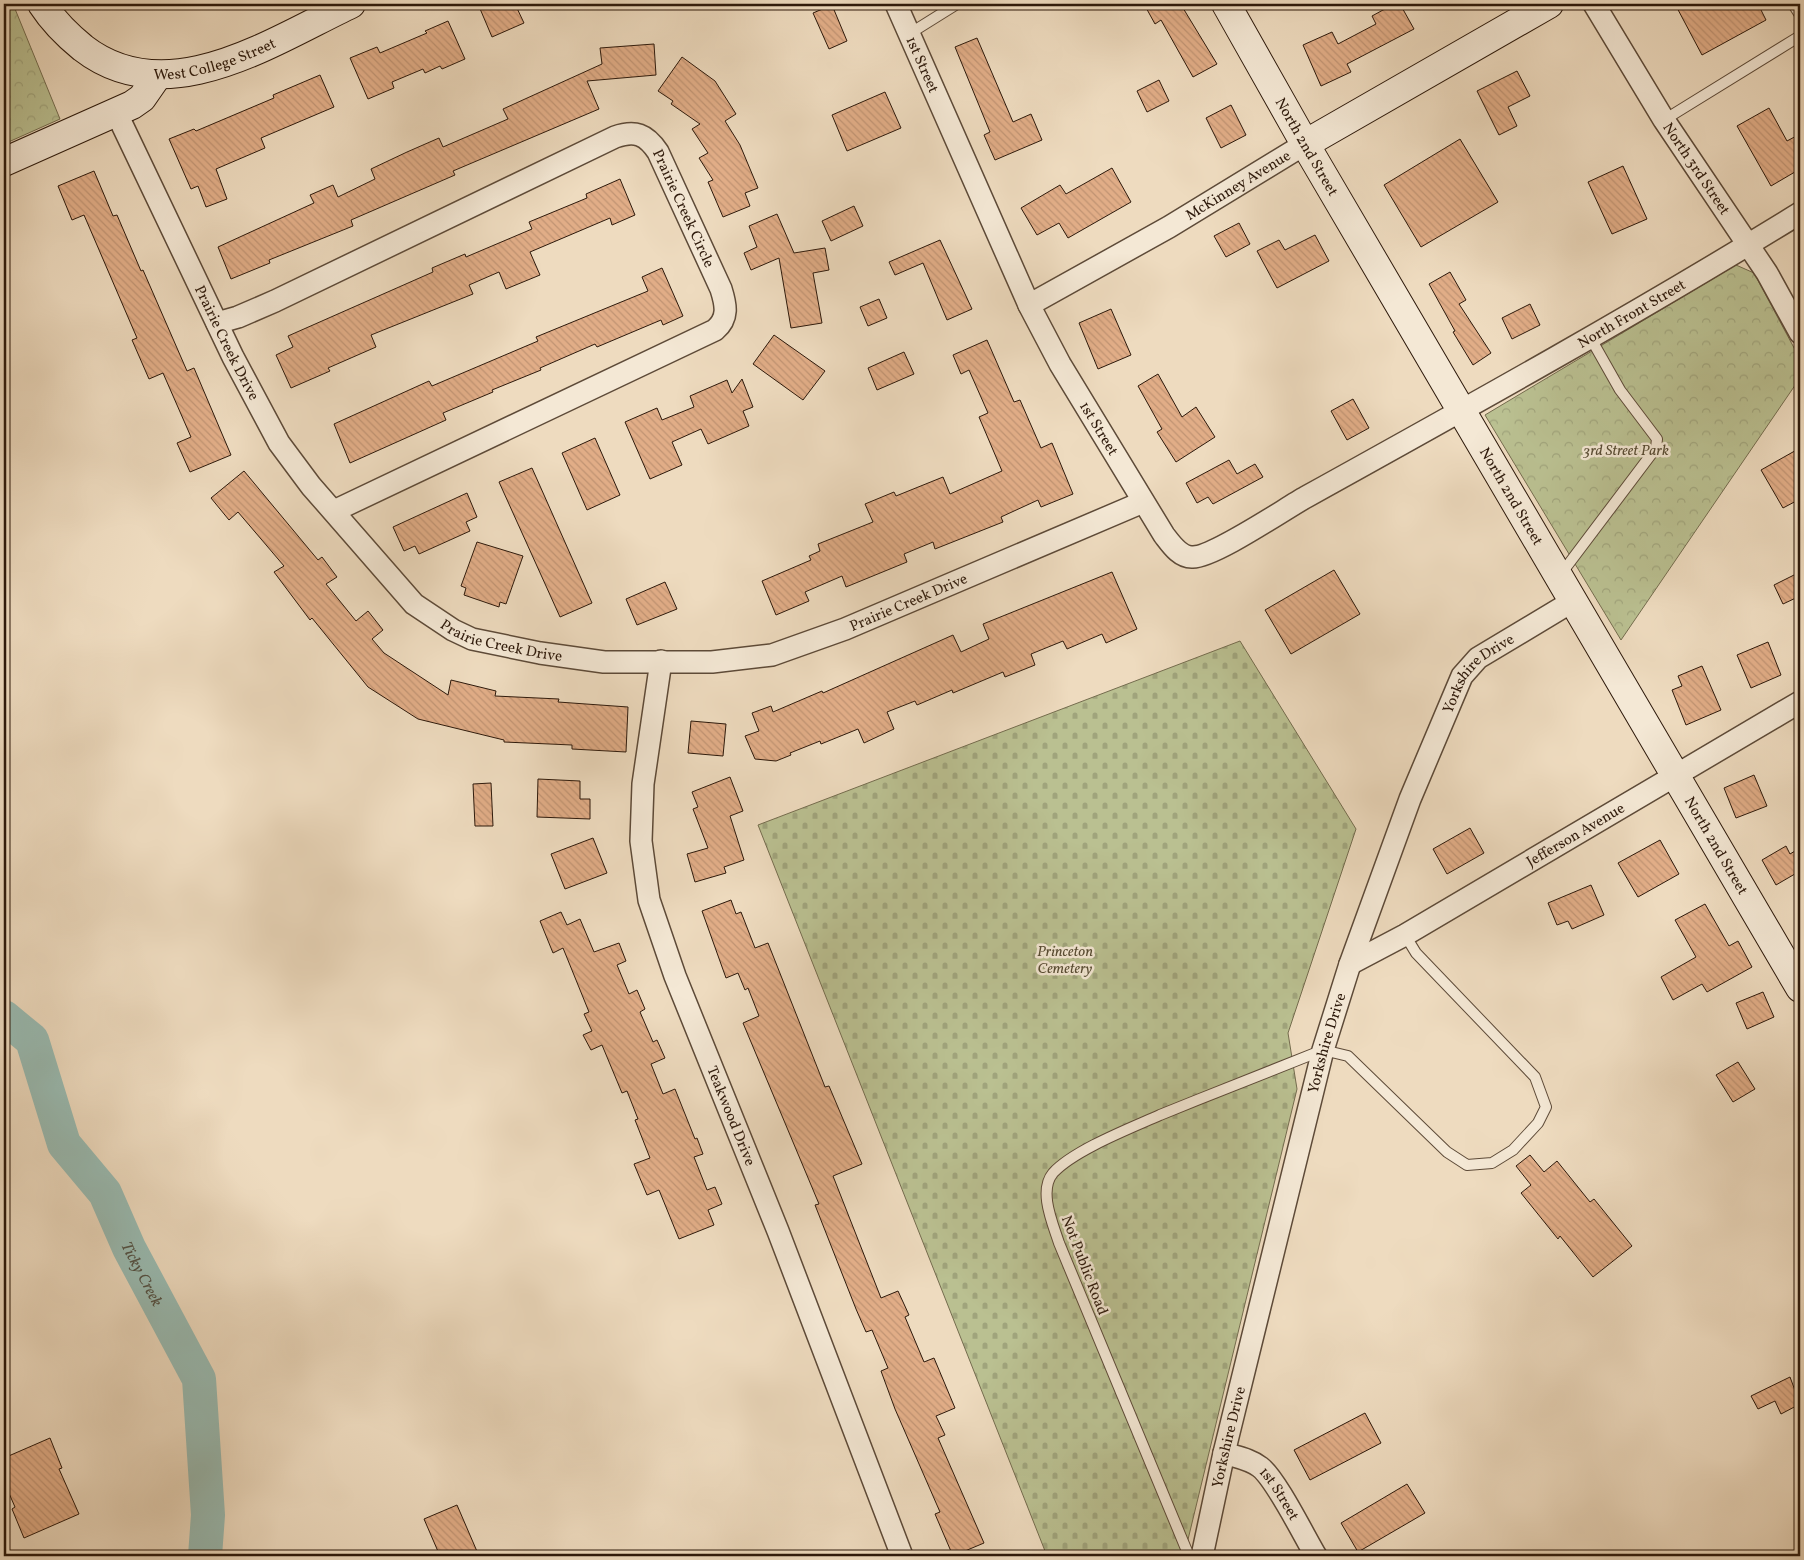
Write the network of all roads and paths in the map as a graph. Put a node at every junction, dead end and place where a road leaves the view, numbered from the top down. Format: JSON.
{"nodes":[{"id":1,"x":42,"y":4,"type":"edge"},
{"id":2,"x":351,"y":4,"type":"edge"},
{"id":3,"x":896,"y":4,"type":"edge"},
{"id":4,"x":957,"y":4,"type":"edge"},
{"id":5,"x":1226,"y":4,"type":"edge"},
{"id":6,"x":1549,"y":4,"type":"edge"},
{"id":7,"x":1594,"y":4,"type":"edge"},
{"id":8,"x":1793,"y":4,"type":"edge"},
{"id":9,"x":1800,"y":15,"type":"edge"},
{"id":10,"x":909,"y":34,"type":"junction"},
{"id":11,"x":1800,"y":36,"type":"edge"},
{"id":12,"x":158,"y":75,"type":"junction"},
{"id":13,"x":116,"y":112,"type":"junction"},
{"id":14,"x":1664,"y":120,"type":"junction"},
{"id":15,"x":1305,"y":144,"type":"junction"},
{"id":16,"x":4,"y":162,"type":"edge"},
{"id":17,"x":1800,"y":214,"type":"edge"},
{"id":18,"x":1747,"y":246,"type":"junction"},
{"id":19,"x":1029,"y":305,"type":"junction"},
{"id":20,"x":216,"y":323,"type":"junction"},
{"id":21,"x":1800,"y":334,"type":"edge"},
{"id":22,"x":1590,"y":337,"type":"junction"},
{"id":23,"x":1463,"y":411,"type":"junction"},
{"id":24,"x":1143,"y":502,"type":"junction"},
{"id":25,"x":334,"y":511,"type":"junction"},
{"id":26,"x":1558,"y":576,"type":"junction"},
{"id":27,"x":1573,"y":601,"type":"junction"},
{"id":28,"x":661,"y":661,"type":"junction"},
{"id":29,"x":1800,"y":702,"type":"edge"},
{"id":30,"x":1676,"y":777,"type":"junction"},
{"id":31,"x":1405,"y":935,"type":"junction"},
{"id":32,"x":1350,"y":964,"type":"junction"},
{"id":33,"x":1800,"y":988,"type":"edge"},
{"id":34,"x":1322,"y":1050,"type":"junction"},
{"id":35,"x":1224,"y":1453,"type":"junction"},
{"id":36,"x":902,"y":1556,"type":"edge"},
{"id":37,"x":1188,"y":1556,"type":"edge"},
{"id":38,"x":1202,"y":1556,"type":"edge"},
{"id":39,"x":1316,"y":1556,"type":"edge"}],
"edges":[{"from":1,"to":12,"type":"street"},
{"from":2,"to":12,"type":"street","name":"West College Street"},
{"from":3,"to":10,"type":"street","name":"1st Street"},
{"from":4,"to":10,"type":"lane"},
{"from":5,"to":15,"type":"street","name":"North 2nd Street"},
{"from":6,"to":15,"type":"street","name":"McKinney Avenue"},
{"from":7,"to":14,"type":"street","name":"North 3rd Street"},
{"from":8,"to":9,"type":"lane"},
{"from":10,"to":19,"type":"street","name":"1st Street"},
{"from":11,"to":14,"type":"lane"},
{"from":12,"to":13,"type":"street","name":"West College Street"},
{"from":13,"to":16,"type":"street","name":"West College Street"},
{"from":13,"to":20,"type":"street","name":"Prairie Creek Drive"},
{"from":14,"to":18,"type":"street","name":"North 3rd Street"},
{"from":15,"to":19,"type":"street","name":"McKinney Avenue"},
{"from":15,"to":23,"type":"street","name":"North 2nd Street"},
{"from":17,"to":18,"type":"street","name":"North Front Street"},
{"from":18,"to":21,"type":"street","name":"North 3rd Street"},
{"from":18,"to":22,"type":"street","name":"North Front Street"},
{"from":19,"to":24,"type":"street","name":"1st Street"},
{"from":20,"to":25,"type":"street","name":"Prairie Creek Drive"},
{"from":20,"to":25,"type":"street","name":"Prairie Creek Circle"},
{"from":22,"to":23,"type":"street","name":"North Front Street"},
{"from":22,"to":26,"type":"lane"},
{"from":23,"to":24,"type":"street","name":"1st Street"},
{"from":23,"to":26,"type":"street","name":"North 2nd Street"},
{"from":24,"to":28,"type":"street","name":"Prairie Creek Drive"},
{"from":25,"to":28,"type":"street","name":"Prairie Creek Drive"},
{"from":26,"to":27,"type":"street","name":"North 2nd Street"},
{"from":27,"to":30,"type":"street","name":"North 2nd Street"},
{"from":27,"to":32,"type":"street","name":"Yorkshire Drive"},
{"from":28,"to":36,"type":"street","name":"Teakwood Drive"},
{"from":29,"to":30,"type":"street","name":"Jefferson Avenue"},
{"from":30,"to":31,"type":"street","name":"Jefferson Avenue"},
{"from":30,"to":33,"type":"street","name":"North 2nd Street"},
{"from":31,"to":32,"type":"street","name":"Jefferson Avenue"},
{"from":31,"to":34,"type":"lane"},
{"from":32,"to":34,"type":"street","name":"Yorkshire Drive"},
{"from":34,"to":35,"type":"street","name":"Yorkshire Drive"},
{"from":34,"to":37,"type":"lane","name":"Not Public Road"},
{"from":35,"to":38,"type":"street","name":"Yorkshire Drive"},
{"from":35,"to":39,"type":"street","name":"1st Street"}]}
